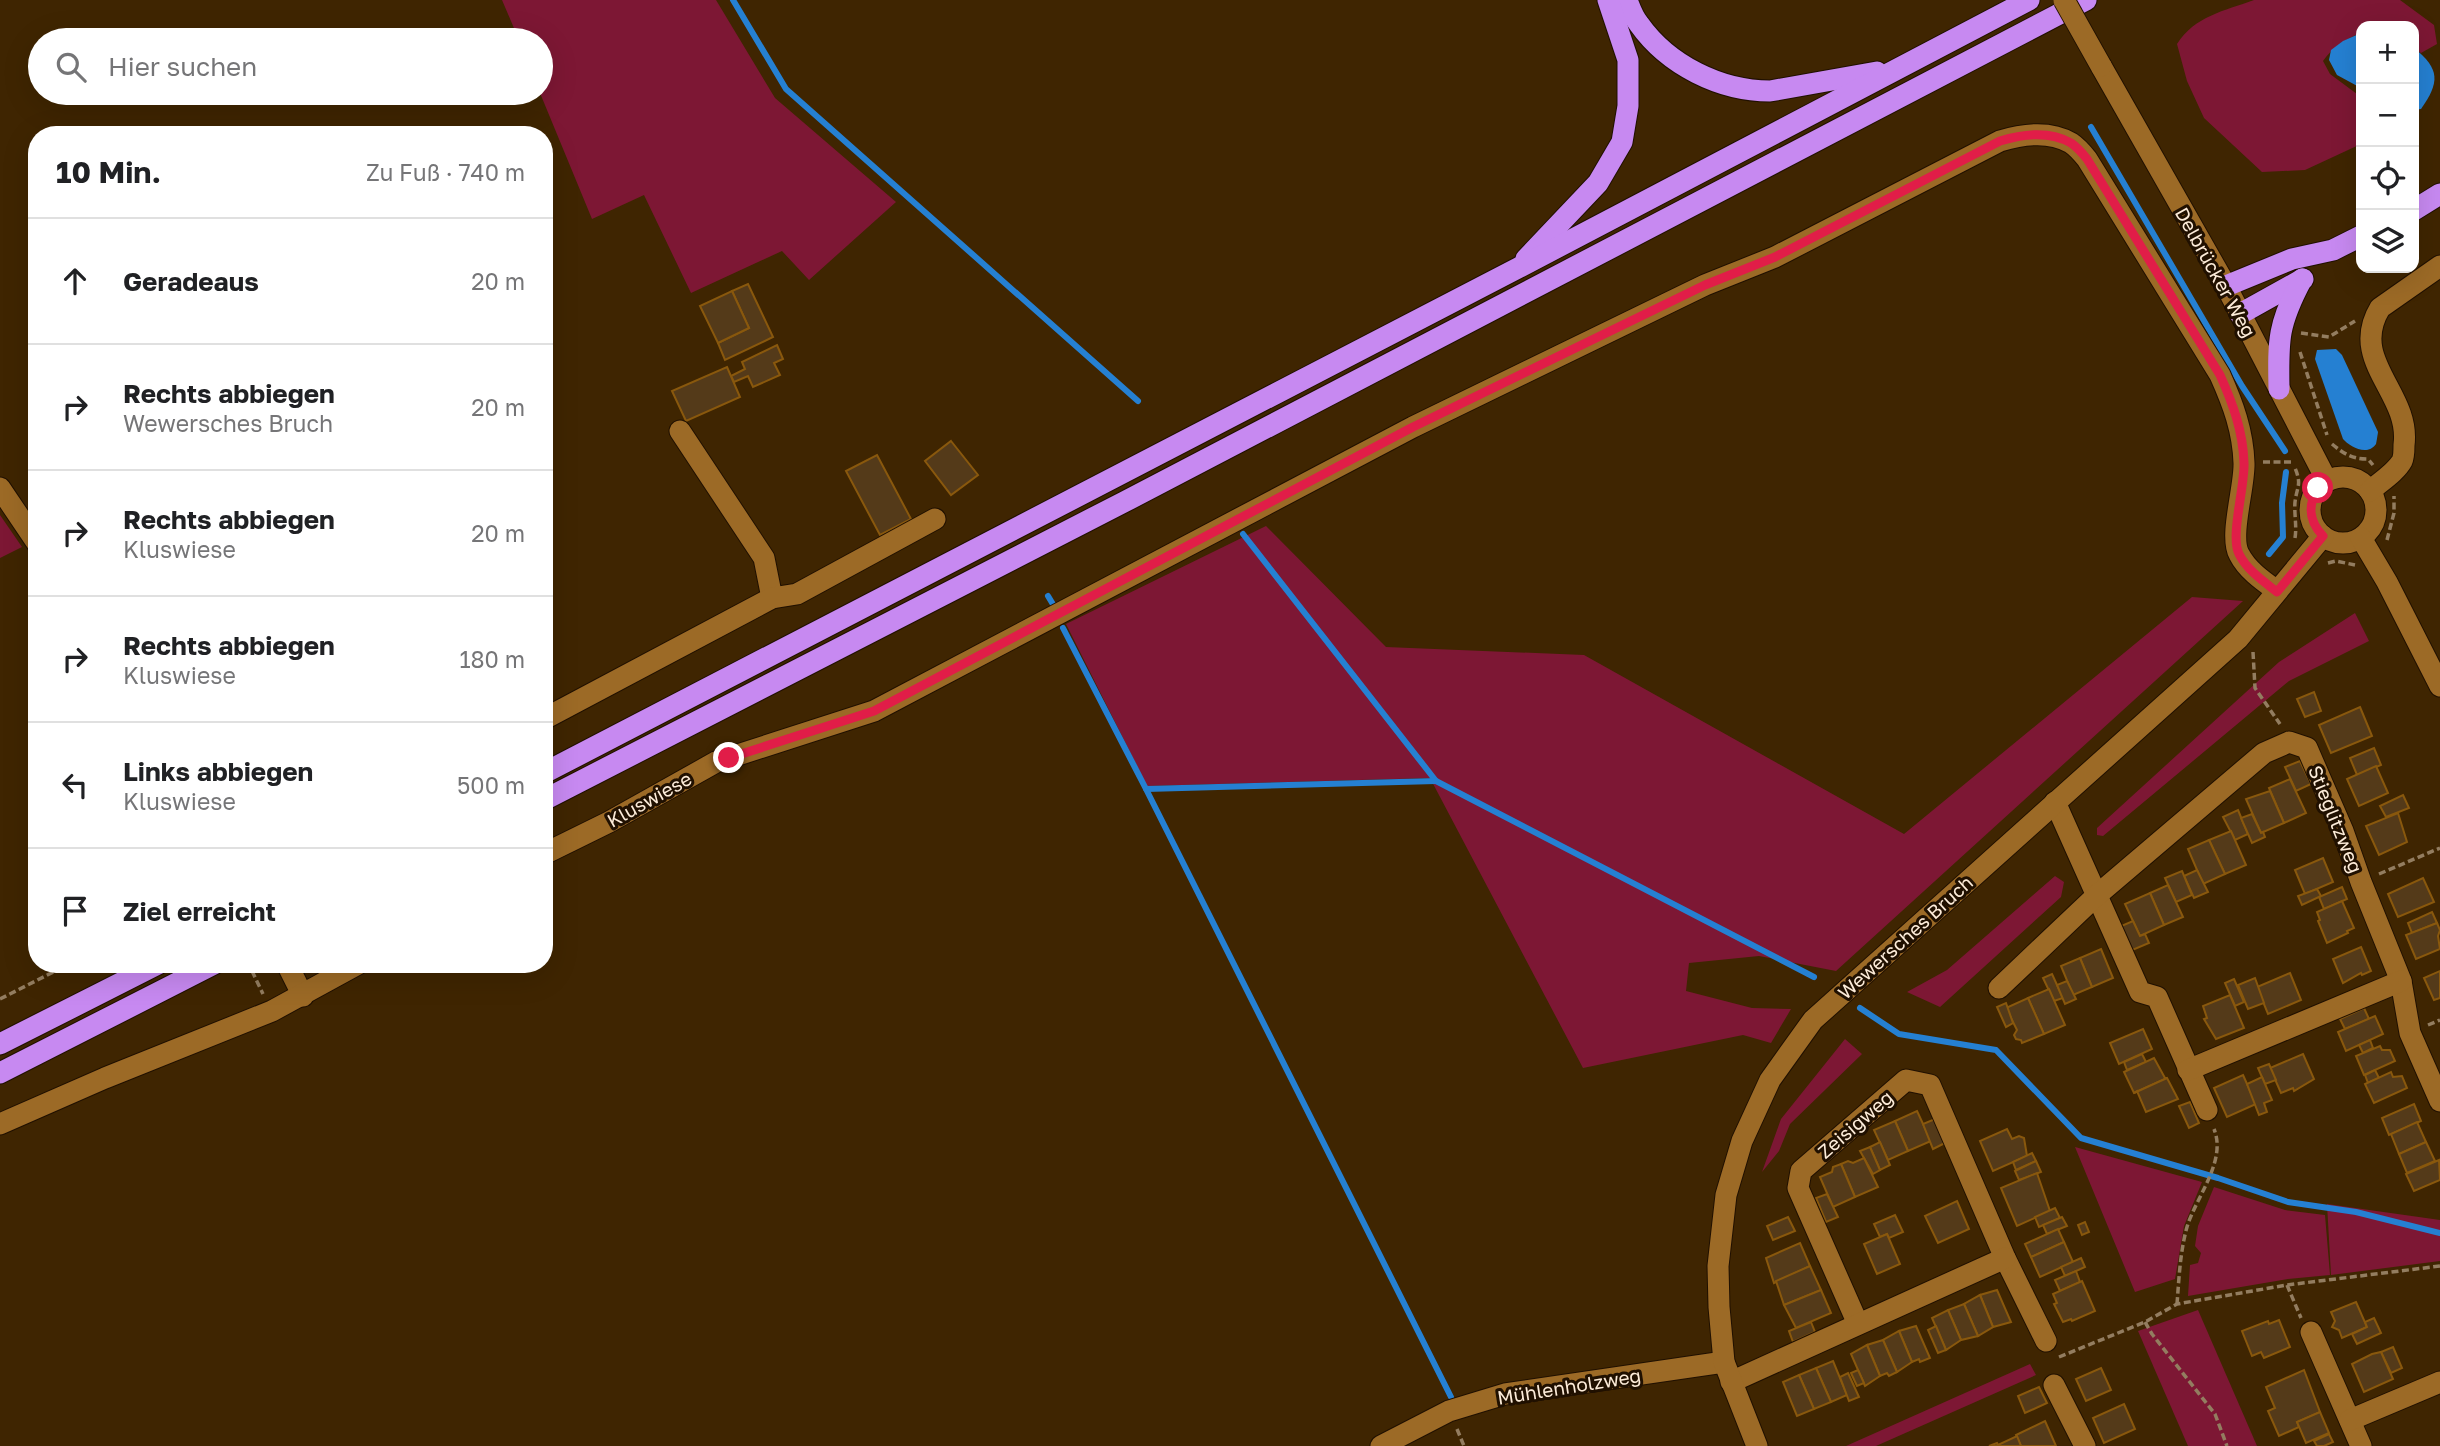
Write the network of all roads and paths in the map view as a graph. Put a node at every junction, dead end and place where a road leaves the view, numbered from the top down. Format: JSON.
{"nodes":[{"id":1,"x":1608,"y":0,"type":"edge"},
{"id":2,"x":1627,"y":0,"type":"edge"},
{"id":3,"x":2029,"y":0,"type":"edge"},
{"id":4,"x":2064,"y":0,"type":"edge"},
{"id":5,"x":2086,"y":0,"type":"edge"},
{"id":6,"x":1900,"y":68,"type":"junction"},
{"id":7,"x":2440,"y":194,"type":"edge"},
{"id":8,"x":2419,"y":206,"type":"edge"},
{"id":9,"x":2356,"y":238,"type":"edge"},
{"id":10,"x":2333,"y":250,"type":"junction"},
{"id":11,"x":2440,"y":266,"type":"edge"},
{"id":12,"x":1518,"y":268,"type":"junction"},
{"id":13,"x":2302,"y":279,"type":"junction"},
{"id":14,"x":2226,"y":286,"type":"junction"},
{"id":15,"x":2240,"y":314,"type":"junction"},
{"id":16,"x":2375,"y":317,"type":"junction"},
{"id":17,"x":2299,"y":332,"type":"dead end"},
{"id":18,"x":2298,"y":346,"type":"dead end"},
{"id":19,"x":2279,"y":389,"type":"junction"},
{"id":20,"x":680,"y":431,"type":"dead end"},
{"id":21,"x":2244,"y":462,"type":"junction"},
{"id":22,"x":2327,"y":481,"type":"junction"},
{"id":23,"x":2383,"y":486,"type":"junction"},
{"id":24,"x":0,"y":488,"type":"edge"},
{"id":25,"x":935,"y":519,"type":"dead end"},
{"id":26,"x":28,"y":529,"type":"edge"},
{"id":27,"x":2323,"y":536,"type":"junction"},
{"id":28,"x":2361,"y":538,"type":"junction"},
{"id":29,"x":2295,"y":542,"type":"dead end"},
{"id":30,"x":2388,"y":549,"type":"dead end"},
{"id":31,"x":2325,"y":564,"type":"dead end"},
{"id":32,"x":2359,"y":566,"type":"dead end"},
{"id":33,"x":2277,"y":592,"type":"junction"},
{"id":34,"x":772,"y":598,"type":"junction"},
{"id":35,"x":2244,"y":632,"type":"junction"},
{"id":36,"x":2440,"y":686,"type":"edge"},
{"id":37,"x":553,"y":714,"type":"edge"},
{"id":38,"x":2288,"y":741,"type":"junction"},
{"id":39,"x":553,"y":768,"type":"edge"},
{"id":40,"x":553,"y":795,"type":"edge"},
{"id":41,"x":2055,"y":802,"type":"junction"},
{"id":42,"x":2440,"y":848,"type":"edge"},
{"id":43,"x":553,"y":850,"type":"edge"},
{"id":44,"x":2361,"y":882,"type":"junction"},
{"id":45,"x":2096,"y":896,"type":"junction"},
{"id":46,"x":51,"y":973,"type":"edge"},
{"id":47,"x":140,"y":973,"type":"edge"},
{"id":48,"x":196,"y":973,"type":"edge"},
{"id":49,"x":253,"y":973,"type":"edge"},
{"id":50,"x":325,"y":973,"type":"edge"},
{"id":51,"x":295,"y":981,"type":"edge"},
{"id":52,"x":2401,"y":981,"type":"junction"},
{"id":53,"x":1999,"y":988,"type":"dead end"},
{"id":54,"x":0,"y":999,"type":"edge"},
{"id":55,"x":265,"y":999,"type":"dead end"},
{"id":56,"x":0,"y":1044,"type":"edge"},
{"id":57,"x":2189,"y":1070,"type":"junction"},
{"id":58,"x":0,"y":1073,"type":"edge"},
{"id":59,"x":2440,"y":1101,"type":"edge"},
{"id":60,"x":2207,"y":1110,"type":"joint"},
{"id":61,"x":0,"y":1124,"type":"edge"},
{"id":62,"x":2005,"y":1258,"type":"junction"},
{"id":63,"x":2440,"y":1266,"type":"edge"},
{"id":64,"x":2287,"y":1285,"type":"junction"},
{"id":65,"x":2177,"y":1304,"type":"junction"},
{"id":66,"x":2145,"y":1322,"type":"junction"},
{"id":67,"x":1858,"y":1324,"type":"junction"},
{"id":68,"x":2311,"y":1332,"type":"joint"},
{"id":69,"x":2046,"y":1341,"type":"joint"},
{"id":70,"x":1724,"y":1362,"type":"junction"},
{"id":71,"x":1731,"y":1382,"type":"junction"},
{"id":72,"x":2440,"y":1382,"type":"edge"},
{"id":73,"x":2054,"y":1385,"type":"dead end"},
{"id":74,"x":2350,"y":1420,"type":"junction"},
{"id":75,"x":1381,"y":1446,"type":"edge"},
{"id":76,"x":1757,"y":1446,"type":"edge"},
{"id":77,"x":2085,"y":1446,"type":"edge"},
{"id":78,"x":2227,"y":1446,"type":"edge"},
{"id":79,"x":2361,"y":1446,"type":"edge"}],
"edges":[{"from":1,"to":12,"type":"highway"},
{"from":2,"to":6,"type":"highway"},
{"from":3,"to":6,"type":"highway"},
{"from":4,"to":14,"type":"street","name":"Delbrücker Weg","bridge":true},
{"from":5,"to":40,"type":"highway"},
{"from":6,"to":12,"type":"highway"},
{"from":7,"to":8,"type":"highway"},
{"from":9,"to":10,"type":"highway"},
{"from":10,"to":13,"type":"highway"},
{"from":10,"to":14,"type":"highway"},
{"from":11,"to":16,"type":"street"},
{"from":12,"to":39,"type":"highway"},
{"from":13,"to":15,"type":"highway"},
{"from":13,"to":19,"type":"highway"},
{"from":14,"to":15,"type":"street","name":"Delbrücker Weg"},
{"from":15,"to":19,"type":"street","name":"Delbrücker Weg"},
{"from":16,"to":17,"type":"path"},
{"from":16,"to":23,"type":"street"},
{"from":18,"to":23,"type":"path"},
{"from":19,"to":22,"type":"street","name":"Delbrücker Weg"},
{"from":20,"to":34,"type":"street"},
{"from":21,"to":29,"type":"path"},
{"from":21,"to":33,"type":"street","name":"Kluswiese"},
{"from":21,"to":43,"type":"street","name":"Kluswiese"},
{"from":22,"to":23,"type":"street"},
{"from":22,"to":27,"type":"street"},
{"from":23,"to":28,"type":"street"},
{"from":23,"to":30,"type":"path"},
{"from":24,"to":26,"type":"street"},
{"from":25,"to":34,"type":"street"},
{"from":27,"to":28,"type":"street"},
{"from":27,"to":33,"type":"street","name":"Wewersches Bruch"},
{"from":28,"to":36,"type":"street"},
{"from":31,"to":32,"type":"path"},
{"from":33,"to":35,"type":"street","name":"Wewersches Bruch"},
{"from":34,"to":37,"type":"street"},
{"from":35,"to":38,"type":"path"},
{"from":35,"to":41,"type":"street","name":"Wewersches Bruch"},
{"from":38,"to":44,"type":"street","name":"Stieglitzweg"},
{"from":38,"to":45,"type":"street"},
{"from":41,"to":45,"type":"street"},
{"from":41,"to":70,"type":"street","name":"Wewersches Bruch"},
{"from":42,"to":44,"type":"path"},
{"from":44,"to":52,"type":"street","name":"Stieglitzweg"},
{"from":45,"to":53,"type":"street"},
{"from":45,"to":57,"type":"street"},
{"from":46,"to":54,"type":"path"},
{"from":47,"to":56,"type":"highway"},
{"from":48,"to":58,"type":"highway"},
{"from":49,"to":55,"type":"path"},
{"from":50,"to":51,"type":"street"},
{"from":51,"to":61,"type":"street"},
{"from":52,"to":57,"type":"street"},
{"from":52,"to":59,"type":"street","name":"Stieglitzweg"},
{"from":57,"to":60,"type":"street"},
{"from":60,"to":65,"type":"path"},
{"from":62,"to":67,"type":"street"},
{"from":62,"to":67,"type":"street","name":"Zeisigweg"},
{"from":62,"to":69,"type":"street","name":"Zeisigweg"},
{"from":63,"to":64,"type":"path"},
{"from":64,"to":65,"type":"path"},
{"from":64,"to":68,"type":"path"},
{"from":65,"to":66,"type":"path"},
{"from":66,"to":69,"type":"path"},
{"from":66,"to":78,"type":"path"},
{"from":67,"to":71,"type":"street"},
{"from":68,"to":74,"type":"street"},
{"from":70,"to":71,"type":"street","name":"Wewersches Bruch"},
{"from":70,"to":75,"type":"street","name":"Mühlenholzweg"},
{"from":71,"to":76,"type":"street","name":"Wewersches Bruch"},
{"from":72,"to":74,"type":"street"},
{"from":73,"to":77,"type":"street"},
{"from":74,"to":79,"type":"street"}]}
